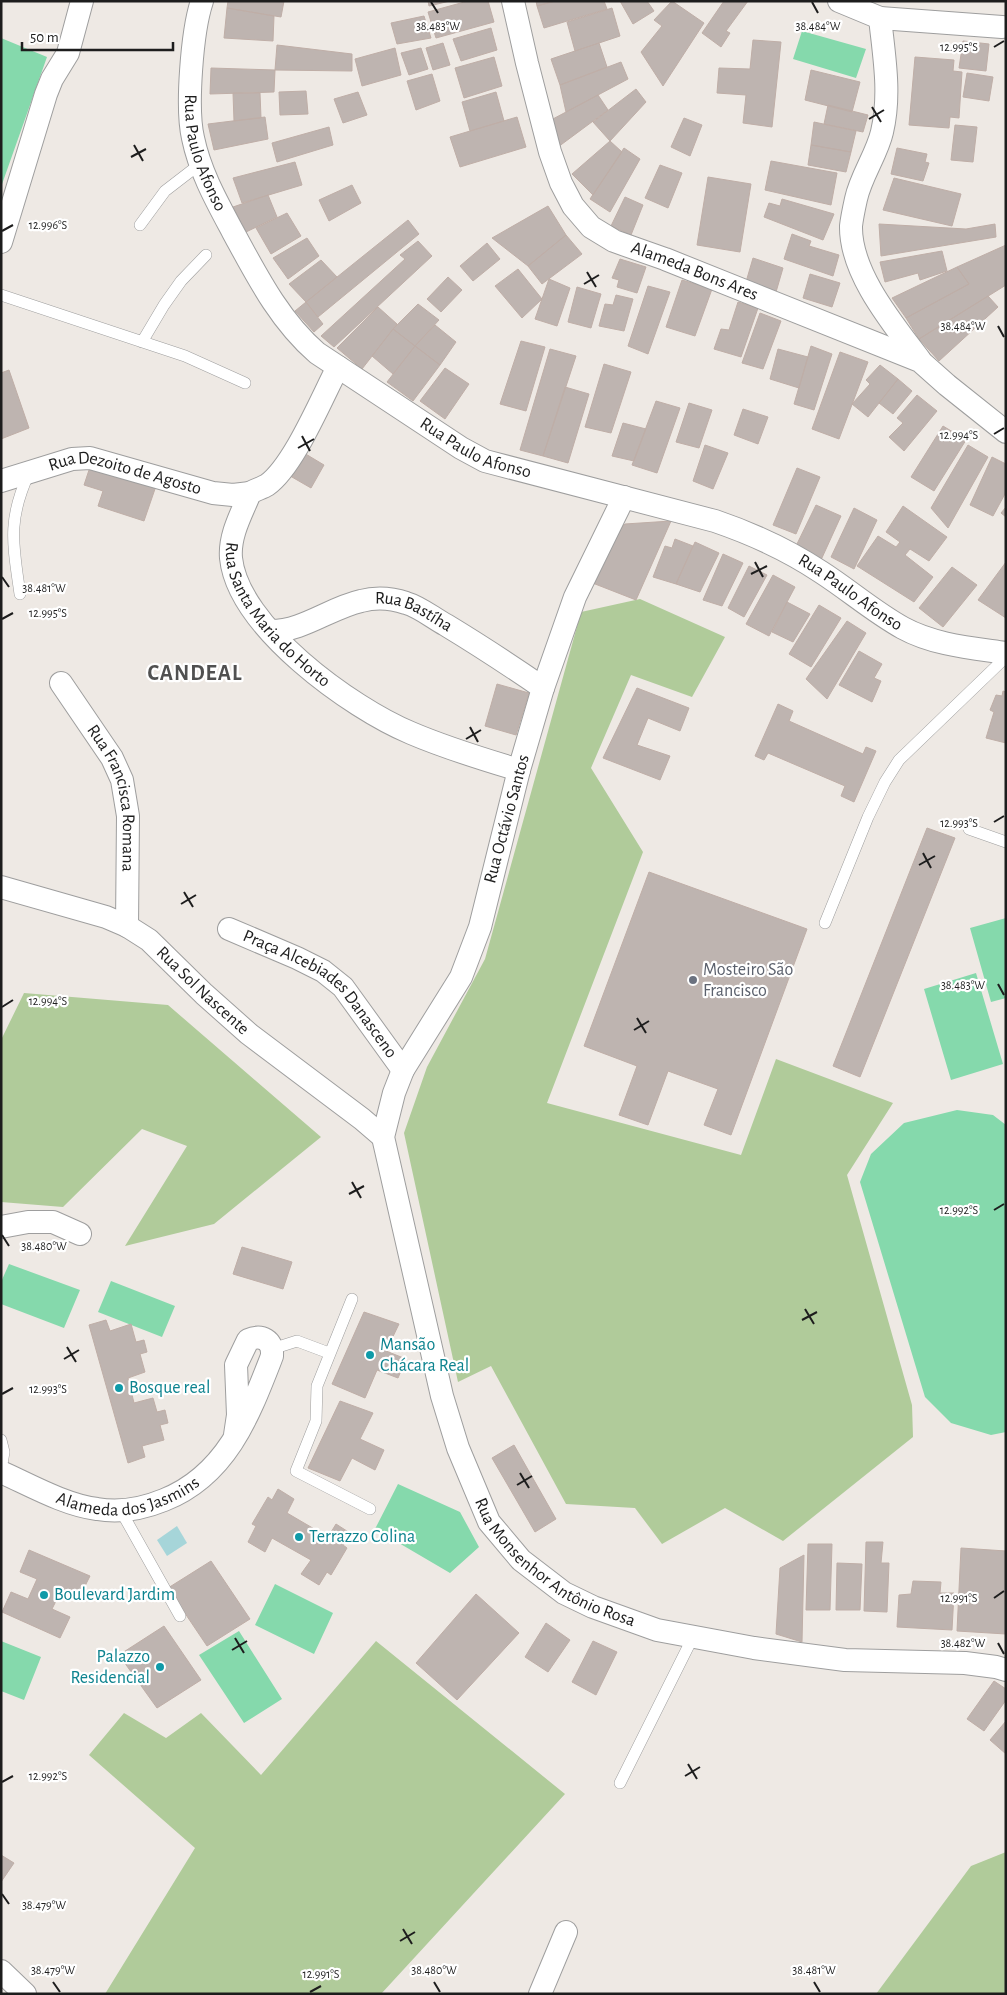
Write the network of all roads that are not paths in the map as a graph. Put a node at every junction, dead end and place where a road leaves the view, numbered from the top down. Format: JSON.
{"nodes":[{"id":1,"x":82,"y":1,"type":"edge"},
{"id":2,"x":202,"y":1,"type":"edge"},
{"id":3,"x":513,"y":1,"type":"edge"},
{"id":4,"x":839,"y":1,"type":"edge"},
{"id":5,"x":880,"y":18,"type":"junction"},
{"id":6,"x":1002,"y":27,"type":"dead end"},
{"id":7,"x":200,"y":164,"type":"junction"},
{"id":8,"x":140,"y":225,"type":"dead end"},
{"id":9,"x":1,"y":242,"type":"edge"},
{"id":10,"x":206,"y":255,"type":"dead end"},
{"id":11,"x":1,"y":295,"type":"edge"},
{"id":12,"x":142,"y":342,"type":"junction"},
{"id":13,"x":920,"y":361,"type":"junction"},
{"id":14,"x":338,"y":367,"type":"junction"},
{"id":15,"x":245,"y":383,"type":"dead end"},
{"id":16,"x":1006,"y":432,"type":"edge"},
{"id":17,"x":30,"y":473,"type":"junction"},
{"id":18,"x":1,"y":481,"type":"edge"},
{"id":19,"x":250,"y":492,"type":"junction"},
{"id":20,"x":624,"y":497,"type":"junction"},
{"id":21,"x":20,"y":594,"type":"dead end"},
{"id":22,"x":271,"y":631,"type":"junction"},
{"id":23,"x":1006,"y":653,"type":"edge"},
{"id":24,"x":1006,"y":657,"type":"edge"},
{"id":25,"x":61,"y":683,"type":"dead end"},
{"id":26,"x":543,"y":688,"type":"junction"},
{"id":27,"x":519,"y":770,"type":"junction"},
{"id":28,"x":969,"y":829,"type":"dead end"},
{"id":29,"x":1006,"y":842,"type":"edge"},
{"id":30,"x":1,"y":888,"type":"edge"},
{"id":31,"x":825,"y":923,"type":"dead end"},
{"id":32,"x":128,"y":926,"type":"junction"},
{"id":33,"x":228,"y":929,"type":"dead end"},
{"id":34,"x":403,"y":1070,"type":"junction"},
{"id":35,"x":383,"y":1137,"type":"junction"},
{"id":36,"x":1,"y":1227,"type":"edge"},
{"id":37,"x":80,"y":1234,"type":"dead end"},
{"id":38,"x":352,"y":1299,"type":"dead end"},
{"id":39,"x":272,"y":1349,"type":"junction"},
{"id":40,"x":329,"y":1353,"type":"junction"},
{"id":41,"x":236,"y":1384,"type":"junction"},
{"id":42,"x":258,"y":1391,"type":"junction"},
{"id":43,"x":235,"y":1435,"type":"junction"},
{"id":44,"x":1,"y":1440,"type":"edge"},
{"id":45,"x":1,"y":1471,"type":"edge"},
{"id":46,"x":370,"y":1509,"type":"dead end"},
{"id":47,"x":121,"y":1511,"type":"junction"},
{"id":48,"x":180,"y":1616,"type":"dead end"},
{"id":49,"x":693,"y":1637,"type":"junction"},
{"id":50,"x":1006,"y":1670,"type":"edge"},
{"id":51,"x":620,"y":1783,"type":"dead end"},
{"id":52,"x":566,"y":1932,"type":"dead end"},
{"id":53,"x":1,"y":1971,"type":"edge"},
{"id":54,"x":25,"y":1994,"type":"edge"},
{"id":55,"x":540,"y":1994,"type":"edge"}],
"edges":[{"from":1,"to":9,"type":"street"},
{"from":2,"to":7,"type":"street","name":"Rua Paulo Afonso"},
{"from":3,"to":13,"type":"street","name":"Alameda Bons Ares"},
{"from":4,"to":5,"type":"street"},
{"from":5,"to":6,"type":"street"},
{"from":5,"to":13,"type":"street"},
{"from":7,"to":8,"type":"lane"},
{"from":7,"to":14,"type":"street","name":"Rua Paulo Afonso"},
{"from":10,"to":12,"type":"lane"},
{"from":11,"to":12,"type":"lane"},
{"from":12,"to":15,"type":"lane"},
{"from":13,"to":16,"type":"street","name":"Alameda Bons Ares"},
{"from":14,"to":19,"type":"street"},
{"from":14,"to":20,"type":"street","name":"Rua Paulo Afonso"},
{"from":17,"to":18,"type":"street","name":"Rua Dezoito de Agosto"},
{"from":17,"to":19,"type":"street","name":"Rua Dezoito de Agosto"},
{"from":17,"to":21,"type":"lane"},
{"from":19,"to":22,"type":"street","name":"Rua Santa Maria do Horto"},
{"from":20,"to":23,"type":"street","name":"Rua Paulo Afonso"},
{"from":20,"to":26,"type":"street","name":"Rua Octávio Santos"},
{"from":22,"to":26,"type":"street","name":"Rua Bastíha"},
{"from":22,"to":27,"type":"street","name":"Rua Santa Maria do Horto"},
{"from":24,"to":31,"type":"lane"},
{"from":25,"to":32,"type":"street","name":"Rua Francisca Romana"},
{"from":26,"to":27,"type":"street","name":"Rua Octávio Santos"},
{"from":27,"to":34,"type":"street","name":"Rua Octávio Santos"},
{"from":28,"to":29,"type":"lane"},
{"from":30,"to":32,"type":"street","name":"Rua Sol Nascente"},
{"from":32,"to":35,"type":"street","name":"Rua Sol Nascente"},
{"from":33,"to":34,"type":"street","name":"Praça Alcebiades Danasceno"},
{"from":34,"to":35,"type":"street","name":"Rua Octávio Santos"},
{"from":35,"to":49,"type":"street","name":"Rua Monsenhor Antônio Rosa"},
{"from":36,"to":37,"type":"street"},
{"from":38,"to":40,"type":"lane"},
{"from":39,"to":40,"type":"lane"},
{"from":39,"to":41,"type":"street","name":"Alameda dos Jasmins"},
{"from":39,"to":42,"type":"street","name":"Alameda dos Jasmins"},
{"from":40,"to":46,"type":"lane"},
{"from":41,"to":42,"type":"street"},
{"from":41,"to":43,"type":"street","name":"Alameda dos Jasmins"},
{"from":42,"to":43,"type":"street","name":"Alameda dos Jasmins"},
{"from":43,"to":47,"type":"street","name":"Alameda dos Jasmins"},
{"from":44,"to":45,"type":"lane"},
{"from":45,"to":47,"type":"street","name":"Alameda dos Jasmins"},
{"from":47,"to":48,"type":"lane"},
{"from":49,"to":50,"type":"street","name":"Rua Monsenhor Antônio Rosa"},
{"from":49,"to":51,"type":"lane"},
{"from":52,"to":55,"type":"street"},
{"from":53,"to":54,"type":"street"}]}
